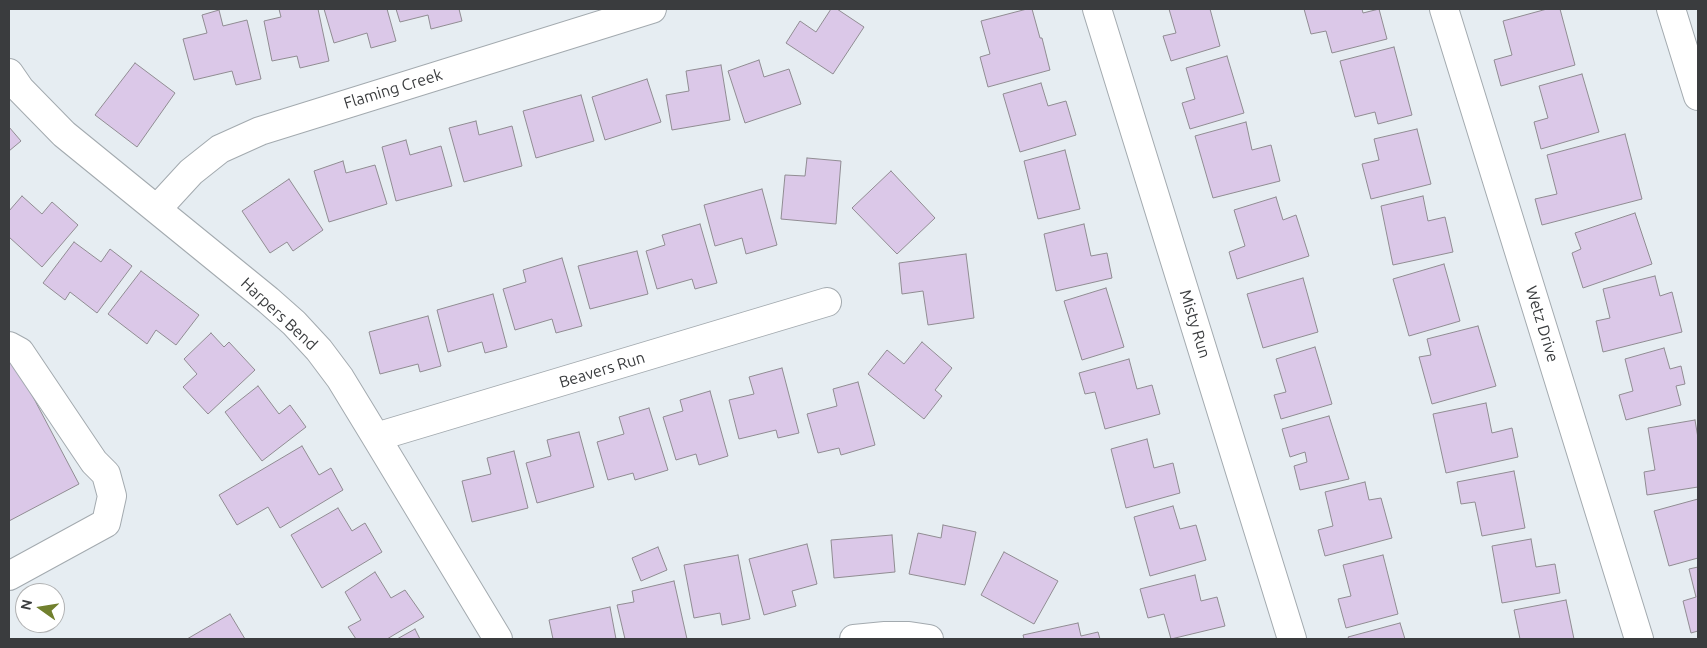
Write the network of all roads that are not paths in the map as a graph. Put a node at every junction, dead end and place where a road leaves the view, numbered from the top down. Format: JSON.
{"nodes":[{"id":1,"x":652,"y":9,"type":"edge"},
{"id":2,"x":1097,"y":9,"type":"edge"},
{"id":3,"x":1444,"y":9,"type":"edge"},
{"id":4,"x":1671,"y":9,"type":"edge"},
{"id":5,"x":9,"y":73,"type":"edge"},
{"id":6,"x":1698,"y":96,"type":"edge"},
{"id":7,"x":157,"y":209,"type":"junction"},
{"id":8,"x":827,"y":302,"type":"dead end"},
{"id":9,"x":9,"y":346,"type":"edge"},
{"id":10,"x":376,"y":437,"type":"junction"},
{"id":11,"x":9,"y":576,"type":"edge"},
{"id":12,"x":498,"y":639,"type":"edge"},
{"id":13,"x":854,"y":639,"type":"edge"},
{"id":14,"x":929,"y":639,"type":"edge"},
{"id":15,"x":1292,"y":639,"type":"edge"},
{"id":16,"x":1639,"y":639,"type":"edge"}],
"edges":[{"from":1,"to":7,"type":"street","name":"Flaming Creek"},
{"from":2,"to":15,"type":"street","name":"Misty Run"},
{"from":3,"to":16,"type":"street","name":"Wetz Drive"},
{"from":4,"to":6,"type":"street"},
{"from":5,"to":7,"type":"street","name":"Harpers Bend"},
{"from":7,"to":10,"type":"street","name":"Harpers Bend"},
{"from":8,"to":10,"type":"street","name":"Beavers Run"},
{"from":9,"to":11,"type":"street"},
{"from":10,"to":12,"type":"street","name":"Harpers Bend"},
{"from":13,"to":14,"type":"street"}]}
